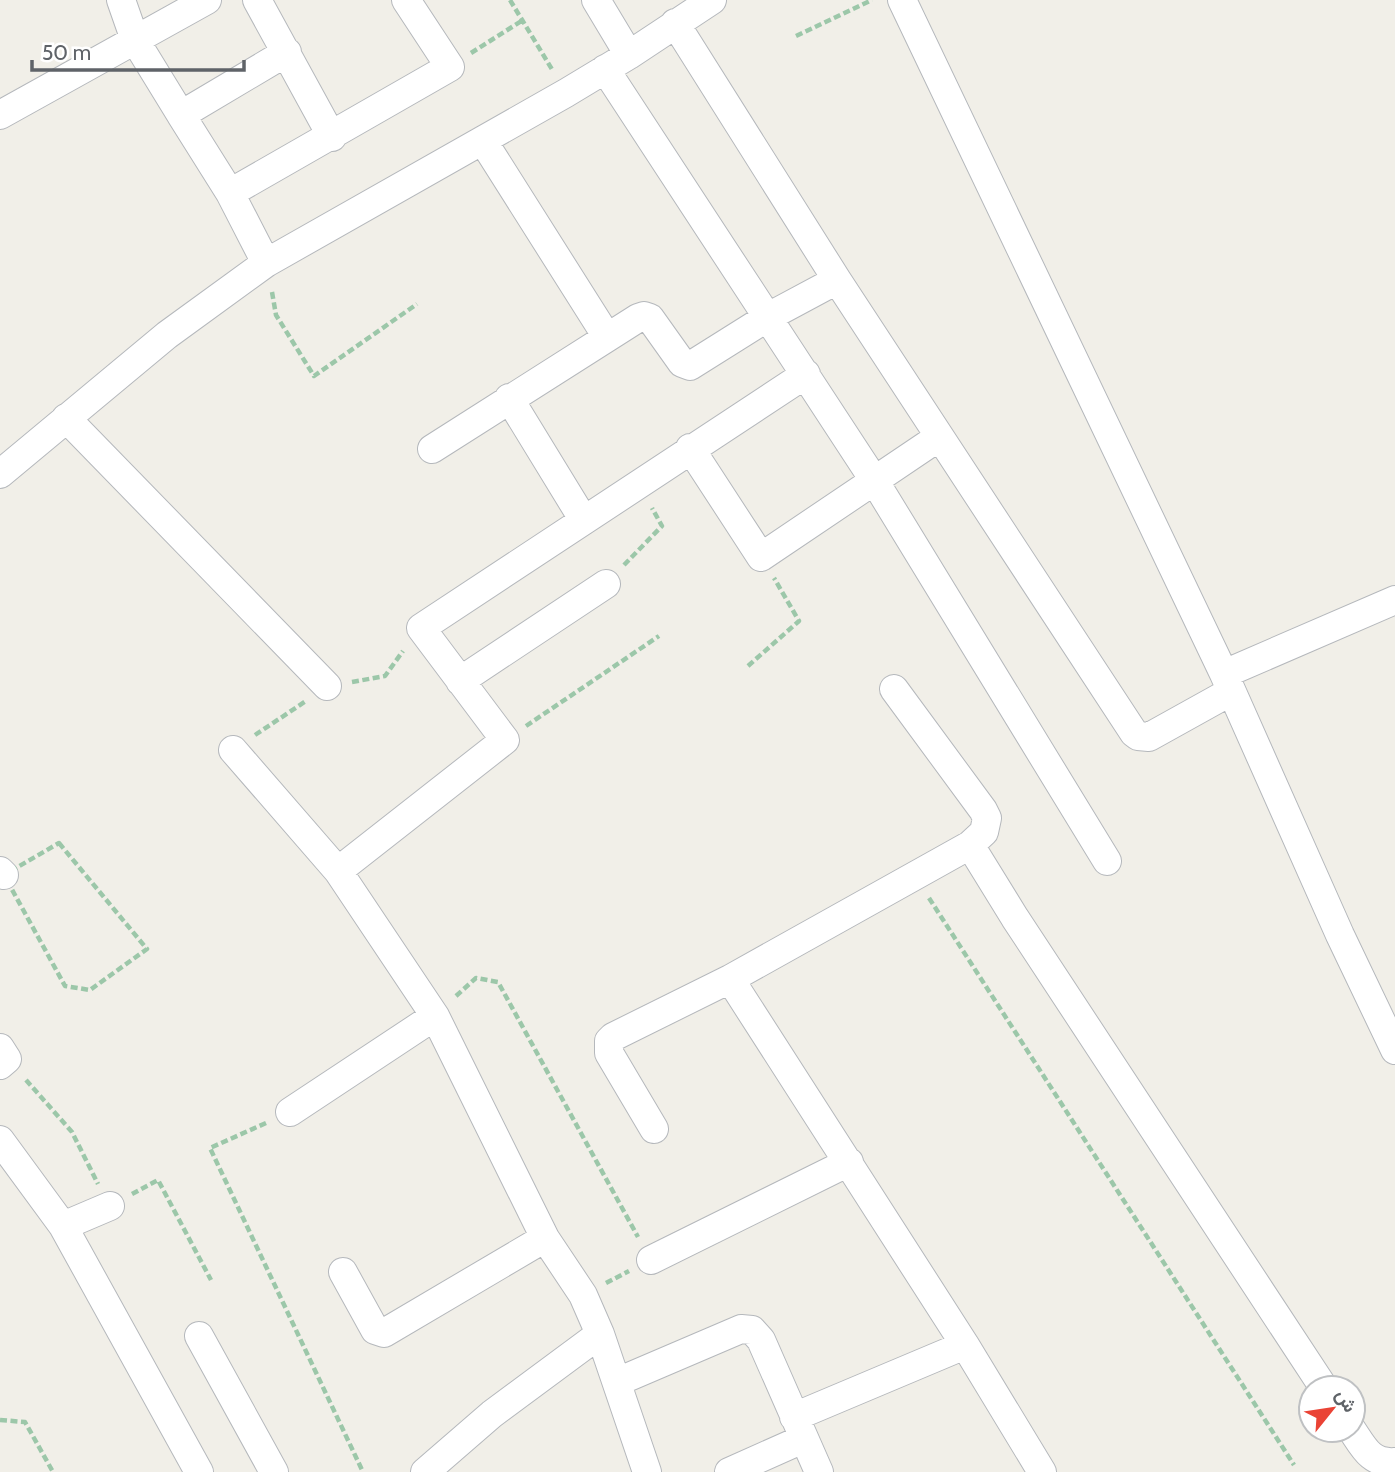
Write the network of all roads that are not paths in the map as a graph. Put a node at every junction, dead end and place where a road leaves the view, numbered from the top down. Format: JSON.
{"nodes":[{"id":1,"x":121,"y":0,"type":"edge"},
{"id":2,"x":207,"y":0,"type":"edge"},
{"id":3,"x":257,"y":0,"type":"edge"},
{"id":4,"x":406,"y":0,"type":"edge"},
{"id":5,"x":596,"y":0,"type":"edge"},
{"id":6,"x":712,"y":0,"type":"edge"},
{"id":7,"x":902,"y":0,"type":"edge"},
{"id":8,"x":675,"y":23,"type":"junction"},
{"id":9,"x":135,"y":40,"type":"junction"},
{"id":10,"x":287,"y":52,"type":"junction"},
{"id":11,"x":629,"y":55,"type":"junction"},
{"id":12,"x":604,"y":69,"type":"junction"},
{"id":13,"x":0,"y":115,"type":"edge"},
{"id":14,"x":181,"y":115,"type":"junction"},
{"id":15,"x":332,"y":136,"type":"junction"},
{"id":16,"x":483,"y":141,"type":"junction"},
{"id":17,"x":230,"y":193,"type":"junction"},
{"id":18,"x":266,"y":263,"type":"junction"},
{"id":19,"x":837,"y":279,"type":"junction"},
{"id":20,"x":768,"y":317,"type":"junction"},
{"id":21,"x":607,"y":337,"type":"junction"},
{"id":22,"x":806,"y":373,"type":"junction"},
{"id":23,"x":509,"y":398,"type":"junction"},
{"id":24,"x":66,"y":418,"type":"junction"},
{"id":25,"x":939,"y":436,"type":"junction"},
{"id":26,"x":690,"y":448,"type":"junction"},
{"id":27,"x":432,"y":449,"type":"dead end"},
{"id":28,"x":0,"y":474,"type":"edge"},
{"id":29,"x":874,"y":480,"type":"junction"},
{"id":30,"x":583,"y":519,"type":"junction"},
{"id":31,"x":606,"y":584,"type":"road end"},
{"id":32,"x":1395,"y":600,"type":"edge"},
{"id":33,"x":460,"y":681,"type":"junction"},
{"id":34,"x":1227,"y":683,"type":"junction"},
{"id":35,"x":327,"y":686,"type":"road end"},
{"id":36,"x":894,"y":689,"type":"dead end"},
{"id":37,"x":233,"y":750,"type":"road end"},
{"id":38,"x":970,"y":845,"type":"junction"},
{"id":39,"x":1107,"y":861,"type":"dead end"},
{"id":40,"x":338,"y":870,"type":"junction"},
{"id":41,"x":730,"y":979,"type":"junction"},
{"id":42,"x":435,"y":1016,"type":"junction"},
{"id":43,"x":1395,"y":1050,"type":"edge"},
{"id":44,"x":290,"y":1112,"type":"road end"},
{"id":45,"x":654,"y":1129,"type":"dead end"},
{"id":46,"x":0,"y":1140,"type":"edge"},
{"id":47,"x":849,"y":1162,"type":"junction"},
{"id":48,"x":110,"y":1206,"type":"road end"},
{"id":49,"x":63,"y":1226,"type":"junction"},
{"id":50,"x":545,"y":1238,"type":"junction"},
{"id":51,"x":651,"y":1260,"type":"road end"},
{"id":52,"x":343,"y":1272,"type":"dead end"},
{"id":53,"x":600,"y":1334,"type":"junction"},
{"id":54,"x":199,"y":1336,"type":"dead end"},
{"id":55,"x":965,"y":1345,"type":"junction"},
{"id":56,"x":1316,"y":1374,"type":"edge"},
{"id":57,"x":617,"y":1382,"type":"junction"},
{"id":58,"x":799,"y":1428,"type":"junction"},
{"id":59,"x":1361,"y":1444,"type":"edge"},
{"id":60,"x":1395,"y":1462,"type":"edge"},
{"id":61,"x":199,"y":1472,"type":"edge"},
{"id":62,"x":274,"y":1472,"type":"edge"},
{"id":63,"x":425,"y":1472,"type":"edge"},
{"id":64,"x":647,"y":1472,"type":"edge"},
{"id":65,"x":729,"y":1472,"type":"edge"},
{"id":66,"x":819,"y":1472,"type":"edge"},
{"id":67,"x":1042,"y":1472,"type":"edge"}],
"edges":[{"from":1,"to":9,"type":"street"},
{"from":2,"to":9,"type":"street"},
{"from":3,"to":10,"type":"street"},
{"from":4,"to":15,"type":"street"},
{"from":5,"to":11,"type":"street"},
{"from":6,"to":8,"type":"street"},
{"from":7,"to":34,"type":"street"},
{"from":8,"to":11,"type":"street"},
{"from":8,"to":19,"type":"street"},
{"from":9,"to":13,"type":"street"},
{"from":9,"to":14,"type":"street"},
{"from":10,"to":14,"type":"street"},
{"from":10,"to":15,"type":"street"},
{"from":11,"to":12,"type":"street"},
{"from":12,"to":16,"type":"street"},
{"from":12,"to":20,"type":"street"},
{"from":14,"to":17,"type":"street"},
{"from":15,"to":17,"type":"street"},
{"from":16,"to":18,"type":"street"},
{"from":16,"to":21,"type":"street"},
{"from":17,"to":18,"type":"street"},
{"from":18,"to":24,"type":"street"},
{"from":19,"to":20,"type":"street"},
{"from":19,"to":25,"type":"street"},
{"from":20,"to":21,"type":"street"},
{"from":20,"to":22,"type":"street"},
{"from":21,"to":23,"type":"street"},
{"from":22,"to":26,"type":"street"},
{"from":22,"to":29,"type":"street"},
{"from":23,"to":27,"type":"street"},
{"from":23,"to":30,"type":"street"},
{"from":24,"to":28,"type":"street"},
{"from":24,"to":35,"type":"street"},
{"from":25,"to":29,"type":"street"},
{"from":25,"to":34,"type":"street"},
{"from":26,"to":29,"type":"street"},
{"from":26,"to":30,"type":"street"},
{"from":29,"to":39,"type":"street"},
{"from":30,"to":33,"type":"street"},
{"from":31,"to":33,"type":"street"},
{"from":32,"to":34,"type":"street"},
{"from":33,"to":40,"type":"street"},
{"from":34,"to":43,"type":"street"},
{"from":36,"to":38,"type":"street"},
{"from":37,"to":40,"type":"street"},
{"from":38,"to":41,"type":"street"},
{"from":38,"to":56,"type":"street"},
{"from":40,"to":42,"type":"street"},
{"from":41,"to":45,"type":"street"},
{"from":41,"to":47,"type":"street"},
{"from":42,"to":44,"type":"street"},
{"from":42,"to":50,"type":"street"},
{"from":46,"to":49,"type":"street"},
{"from":47,"to":51,"type":"street"},
{"from":47,"to":55,"type":"street"},
{"from":48,"to":49,"type":"street"},
{"from":49,"to":61,"type":"street"},
{"from":50,"to":52,"type":"street"},
{"from":50,"to":53,"type":"street"},
{"from":53,"to":57,"type":"street"},
{"from":53,"to":63,"type":"street"},
{"from":54,"to":62,"type":"street"},
{"from":55,"to":58,"type":"street"},
{"from":55,"to":67,"type":"street"},
{"from":57,"to":58,"type":"street"},
{"from":57,"to":64,"type":"street"},
{"from":58,"to":65,"type":"street"},
{"from":58,"to":66,"type":"street"},
{"from":59,"to":60,"type":"street"}]}
